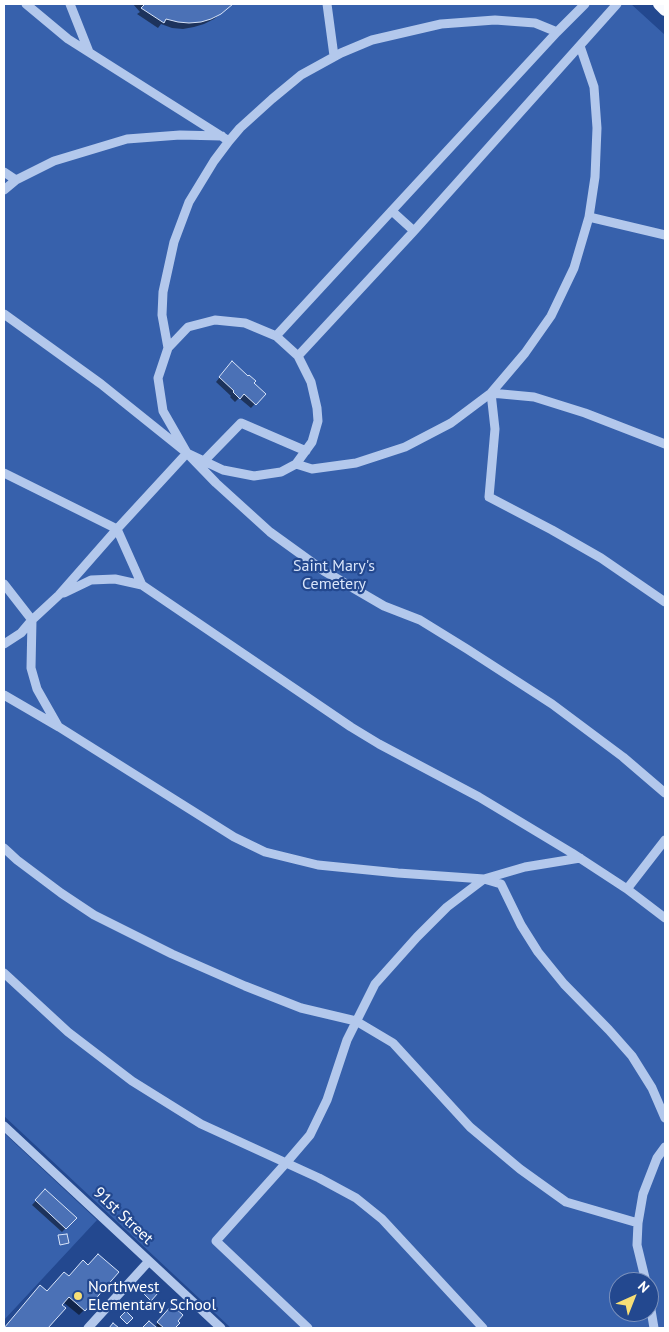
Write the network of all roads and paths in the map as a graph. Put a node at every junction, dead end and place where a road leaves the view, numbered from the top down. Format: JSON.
{"nodes":[{"id":1,"x":26,"y":4,"type":"edge"},
{"id":2,"x":70,"y":4,"type":"edge"},
{"id":3,"x":327,"y":4,"type":"edge"},
{"id":4,"x":585,"y":4,"type":"edge"},
{"id":5,"x":617,"y":4,"type":"edge"},
{"id":6,"x":659,"y":4,"type":"edge"},
{"id":7,"x":665,"y":10,"type":"edge"},
{"id":8,"x":557,"y":32,"type":"junction"},
{"id":9,"x":580,"y":46,"type":"junction"},
{"id":10,"x":89,"y":52,"type":"junction"},
{"id":11,"x":334,"y":56,"type":"junction"},
{"id":12,"x":225,"y":138,"type":"junction"},
{"id":13,"x":4,"y":172,"type":"edge"},
{"id":14,"x":16,"y":180,"type":"junction"},
{"id":15,"x":4,"y":190,"type":"edge"},
{"id":16,"x":393,"y":212,"type":"junction"},
{"id":17,"x":589,"y":217,"type":"junction"},
{"id":18,"x":414,"y":231,"type":"junction"},
{"id":19,"x":665,"y":235,"type":"edge"},
{"id":20,"x":4,"y":314,"type":"edge"},
{"id":21,"x":276,"y":336,"type":"junction"},
{"id":22,"x":168,"y":348,"type":"junction"},
{"id":23,"x":298,"y":356,"type":"junction"},
{"id":24,"x":491,"y":393,"type":"junction"},
{"id":25,"x":665,"y":444,"type":"edge"},
{"id":26,"x":306,"y":451,"type":"junction"},
{"id":27,"x":187,"y":453,"type":"junction"},
{"id":28,"x":204,"y":461,"type":"junction"},
{"id":29,"x":296,"y":464,"type":"junction"},
{"id":30,"x":4,"y":473,"type":"edge"},
{"id":31,"x":117,"y":529,"type":"junction"},
{"id":32,"x":4,"y":584,"type":"edge"},
{"id":33,"x":142,"y":585,"type":"junction"},
{"id":34,"x":59,"y":595,"type":"junction"},
{"id":35,"x":665,"y":602,"type":"edge"},
{"id":36,"x":32,"y":620,"type":"junction"},
{"id":37,"x":4,"y":644,"type":"edge"},
{"id":38,"x":4,"y":695,"type":"edge"},
{"id":39,"x":59,"y":727,"type":"junction"},
{"id":40,"x":665,"y":793,"type":"edge"},
{"id":41,"x":665,"y":840,"type":"edge"},
{"id":42,"x":4,"y":848,"type":"edge"},
{"id":43,"x":580,"y":858,"type":"junction"},
{"id":44,"x":484,"y":879,"type":"junction"},
{"id":45,"x":627,"y":889,"type":"junction"},
{"id":46,"x":665,"y":918,"type":"edge"},
{"id":47,"x":4,"y":973,"type":"edge"},
{"id":48,"x":356,"y":1021,"type":"junction"},
{"id":49,"x":665,"y":1118,"type":"edge"},
{"id":50,"x":4,"y":1126,"type":"edge"},
{"id":51,"x":665,"y":1147,"type":"edge"},
{"id":52,"x":286,"y":1163,"type":"junction"},
{"id":53,"x":638,"y":1223,"type":"junction"},
{"id":54,"x":149,"y":1261,"type":"junction"},
{"id":55,"x":644,"y":1272,"type":"edge"},
{"id":56,"x":88,"y":1328,"type":"edge"},
{"id":57,"x":219,"y":1328,"type":"edge"},
{"id":58,"x":308,"y":1328,"type":"edge"},
{"id":59,"x":483,"y":1328,"type":"edge"}],
"edges":[{"from":1,"to":10,"type":"street"},
{"from":2,"to":10,"type":"street"},
{"from":3,"to":11,"type":"street"},
{"from":4,"to":8,"type":"street"},
{"from":5,"to":9,"type":"street"},
{"from":6,"to":7,"type":"main road"},
{"from":8,"to":11,"type":"street"},
{"from":8,"to":16,"type":"street"},
{"from":9,"to":17,"type":"street"},
{"from":9,"to":18,"type":"street"},
{"from":10,"to":12,"type":"street"},
{"from":11,"to":12,"type":"street"},
{"from":12,"to":14,"type":"street"},
{"from":12,"to":22,"type":"street"},
{"from":13,"to":14,"type":"street"},
{"from":14,"to":15,"type":"street"},
{"from":16,"to":18,"type":"street"},
{"from":16,"to":21,"type":"street"},
{"from":17,"to":19,"type":"street"},
{"from":17,"to":24,"type":"street"},
{"from":18,"to":23,"type":"street"},
{"from":20,"to":27,"type":"street"},
{"from":21,"to":22,"type":"street"},
{"from":21,"to":23,"type":"street"},
{"from":22,"to":27,"type":"street"},
{"from":23,"to":26,"type":"street"},
{"from":24,"to":25,"type":"street"},
{"from":24,"to":29,"type":"street"},
{"from":24,"to":35,"type":"street"},
{"from":26,"to":28,"type":"street"},
{"from":26,"to":29,"type":"street"},
{"from":27,"to":28,"type":"street"},
{"from":27,"to":31,"type":"street"},
{"from":27,"to":40,"type":"street"},
{"from":28,"to":29,"type":"street"},
{"from":30,"to":31,"type":"street"},
{"from":31,"to":33,"type":"street"},
{"from":31,"to":34,"type":"street"},
{"from":32,"to":36,"type":"street"},
{"from":33,"to":34,"type":"street"},
{"from":33,"to":43,"type":"street"},
{"from":34,"to":36,"type":"street"},
{"from":36,"to":37,"type":"street"},
{"from":36,"to":39,"type":"street"},
{"from":38,"to":39,"type":"street"},
{"from":39,"to":44,"type":"street"},
{"from":41,"to":45,"type":"street"},
{"from":42,"to":48,"type":"street"},
{"from":43,"to":44,"type":"street"},
{"from":43,"to":45,"type":"street"},
{"from":44,"to":48,"type":"street"},
{"from":44,"to":49,"type":"street"},
{"from":45,"to":46,"type":"street"},
{"from":47,"to":52,"type":"street"},
{"from":48,"to":52,"type":"street"},
{"from":48,"to":53,"type":"street"},
{"from":50,"to":54,"type":"street","name":"91st Street"},
{"from":51,"to":53,"type":"street"},
{"from":52,"to":58,"type":"street"},
{"from":52,"to":59,"type":"street"},
{"from":53,"to":55,"type":"street"},
{"from":54,"to":56,"type":"street"},
{"from":54,"to":57,"type":"street","name":"91st Street"}]}
